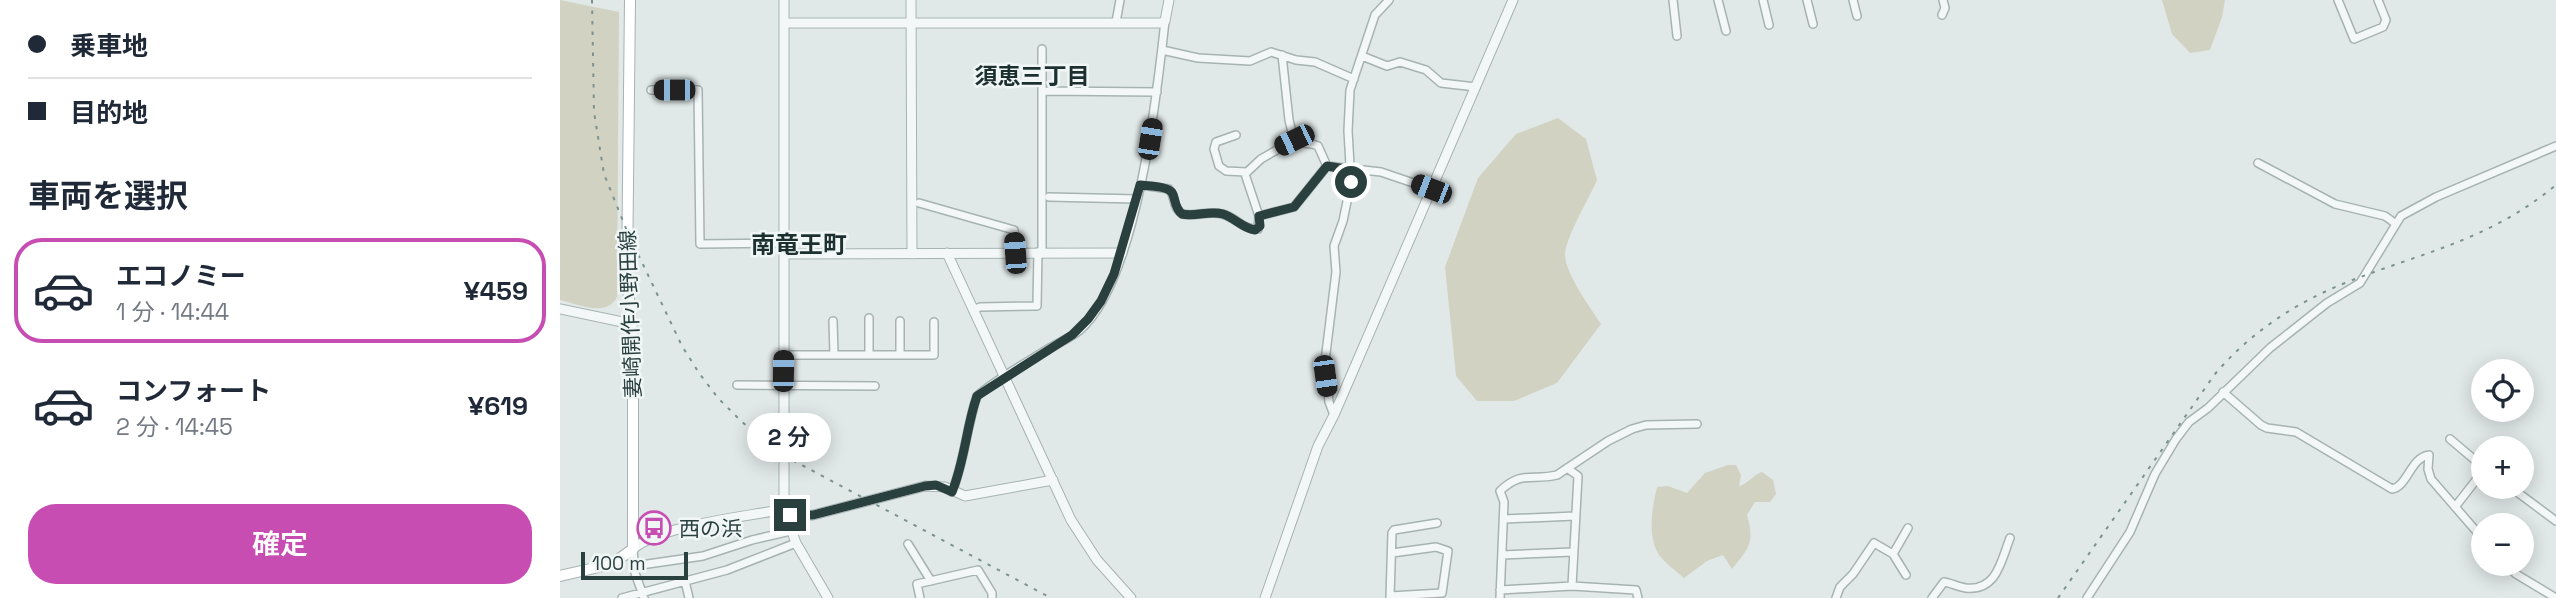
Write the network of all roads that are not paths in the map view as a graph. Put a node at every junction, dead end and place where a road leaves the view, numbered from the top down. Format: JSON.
{"nodes":[{"id":1,"x":630,"y":0,"type":"edge"},
{"id":2,"x":784,"y":0,"type":"edge"},
{"id":3,"x":911,"y":0,"type":"edge"},
{"id":4,"x":1120,"y":0,"type":"edge"},
{"id":5,"x":1169,"y":0,"type":"edge"},
{"id":6,"x":1389,"y":0,"type":"edge"},
{"id":7,"x":1513,"y":0,"type":"edge"},
{"id":8,"x":1673,"y":0,"type":"edge"},
{"id":9,"x":1718,"y":0,"type":"edge"},
{"id":10,"x":1763,"y":0,"type":"edge"},
{"id":11,"x":1807,"y":0,"type":"edge"},
{"id":12,"x":1853,"y":0,"type":"edge"},
{"id":13,"x":1943,"y":0,"type":"edge"},
{"id":14,"x":2337,"y":0,"type":"edge"},
{"id":15,"x":2378,"y":0,"type":"edge"},
{"id":16,"x":1941,"y":15,"type":"dead end"},
{"id":17,"x":1857,"y":16,"type":"dead end"},
{"id":18,"x":1165,"y":21,"type":"junction"},
{"id":19,"x":1116,"y":22,"type":"junction"},
{"id":20,"x":784,"y":23,"type":"junction"},
{"id":21,"x":910,"y":23,"type":"junction"},
{"id":22,"x":1813,"y":24,"type":"dead end"},
{"id":23,"x":1769,"y":25,"type":"dead end"},
{"id":24,"x":1726,"y":31,"type":"dead end"},
{"id":25,"x":1677,"y":36,"type":"dead end"},
{"id":26,"x":1042,"y":48,"type":"dead end"},
{"id":27,"x":1162,"y":50,"type":"junction"},
{"id":28,"x":1282,"y":55,"type":"junction"},
{"id":29,"x":1362,"y":56,"type":"junction"},
{"id":30,"x":1353,"y":79,"type":"junction"},
{"id":31,"x":1476,"y":87,"type":"junction"},
{"id":32,"x":650,"y":90,"type":"dead end"},
{"id":33,"x":1042,"y":91,"type":"junction"},
{"id":34,"x":1157,"y":92,"type":"junction"},
{"id":35,"x":1236,"y":135,"type":"dead end"},
{"id":36,"x":1294,"y":140,"type":"junction"},
{"id":37,"x":2556,"y":146,"type":"edge"},
{"id":38,"x":2258,"y":163,"type":"dead end"},
{"id":39,"x":1327,"y":166,"type":"junction"},
{"id":40,"x":1351,"y":170,"type":"junction"},
{"id":41,"x":1246,"y":172,"type":"junction"},
{"id":42,"x":1315,"y":181,"type":"junction"},
{"id":43,"x":1140,"y":185,"type":"junction"},
{"id":44,"x":1431,"y":189,"type":"junction"},
{"id":45,"x":1049,"y":197,"type":"dead end"},
{"id":46,"x":1137,"y":199,"type":"junction"},
{"id":47,"x":1306,"y":202,"type":"dead end"},
{"id":48,"x":919,"y":203,"type":"dead end"},
{"id":49,"x":1259,"y":216,"type":"junction"},
{"id":50,"x":2396,"y":223,"type":"junction"},
{"id":51,"x":784,"y":243,"type":"junction"},
{"id":52,"x":947,"y":253,"type":"junction"},
{"id":53,"x":1015,"y":253,"type":"junction"},
{"id":54,"x":1040,"y":253,"type":"junction"},
{"id":55,"x":1122,"y":253,"type":"junction"},
{"id":56,"x":784,"y":254,"type":"junction"},
{"id":57,"x":912,"y":254,"type":"junction"},
{"id":58,"x":560,"y":309,"type":"edge"},
{"id":59,"x":973,"y":310,"type":"junction"},
{"id":60,"x":869,"y":318,"type":"dead end"},
{"id":61,"x":833,"y":321,"type":"dead end"},
{"id":62,"x":900,"y":321,"type":"dead end"},
{"id":63,"x":934,"y":322,"type":"dead end"},
{"id":64,"x":632,"y":324,"type":"junction"},
{"id":65,"x":783,"y":355,"type":"junction"},
{"id":66,"x":834,"y":355,"type":"junction"},
{"id":67,"x":869,"y":355,"type":"junction"},
{"id":68,"x":900,"y":355,"type":"junction"},
{"id":69,"x":1004,"y":377,"type":"junction"},
{"id":70,"x":737,"y":385,"type":"dead end"},
{"id":71,"x":783,"y":386,"type":"junction"},
{"id":72,"x":875,"y":386,"type":"dead end"},
{"id":73,"x":2223,"y":393,"type":"junction"},
{"id":74,"x":1334,"y":415,"type":"junction"},
{"id":75,"x":1698,"y":424,"type":"dead end"},
{"id":76,"x":2450,"y":439,"type":"dead end"},
{"id":77,"x":2471,"y":458,"type":"edge"},
{"id":78,"x":1567,"y":468,"type":"junction"},
{"id":79,"x":1052,"y":480,"type":"junction"},
{"id":80,"x":2471,"y":485,"type":"edge"},
{"id":81,"x":952,"y":492,"type":"junction"},
{"id":82,"x":2526,"y":499,"type":"edge"},
{"id":83,"x":2455,"y":507,"type":"junction"},
{"id":84,"x":784,"y":509,"type":"junction"},
{"id":85,"x":1575,"y":516,"type":"junction"},
{"id":86,"x":1504,"y":519,"type":"junction"},
{"id":87,"x":2556,"y":521,"type":"edge"},
{"id":88,"x":1437,"y":523,"type":"dead end"},
{"id":89,"x":2471,"y":525,"type":"edge"},
{"id":90,"x":1908,"y":528,"type":"dead end"},
{"id":91,"x":790,"y":531,"type":"junction"},
{"id":92,"x":2010,"y":538,"type":"dead end"},
{"id":93,"x":796,"y":543,"type":"junction"},
{"id":94,"x":908,"y":544,"type":"dead end"},
{"id":95,"x":633,"y":549,"type":"junction"},
{"id":96,"x":1573,"y":552,"type":"junction"},
{"id":97,"x":1392,"y":553,"type":"junction"},
{"id":98,"x":1893,"y":554,"type":"junction"},
{"id":99,"x":1502,"y":555,"type":"junction"},
{"id":100,"x":634,"y":566,"type":"junction"},
{"id":101,"x":1906,"y":575,"type":"dead end"},
{"id":102,"x":560,"y":576,"type":"edge"},
{"id":103,"x":2519,"y":576,"type":"edge"},
{"id":104,"x":685,"y":581,"type":"junction"},
{"id":105,"x":932,"y":581,"type":"junction"},
{"id":106,"x":1572,"y":586,"type":"junction"},
{"id":107,"x":1500,"y":594,"type":"edge"},
{"id":108,"x":643,"y":596,"type":"edge"},
{"id":109,"x":1390,"y":597,"type":"edge"},
{"id":110,"x":622,"y":598,"type":"edge"},
{"id":111,"x":689,"y":598,"type":"edge"},
{"id":112,"x":828,"y":598,"type":"edge"},
{"id":113,"x":920,"y":598,"type":"edge"},
{"id":114,"x":992,"y":598,"type":"edge"},
{"id":115,"x":1131,"y":598,"type":"edge"},
{"id":116,"x":1265,"y":598,"type":"edge"},
{"id":117,"x":1638,"y":598,"type":"edge"},
{"id":118,"x":1836,"y":598,"type":"edge"},
{"id":119,"x":1933,"y":598,"type":"edge"},
{"id":120,"x":2087,"y":598,"type":"edge"},
{"id":121,"x":2556,"y":598,"type":"edge"}],
"edges":[{"from":1,"to":64,"type":"main road","name":"妻崎開作小野田線"},
{"from":2,"to":20,"type":"street"},
{"from":3,"to":21,"type":"street"},
{"from":4,"to":19,"type":"street"},
{"from":5,"to":18,"type":"street"},
{"from":6,"to":29,"type":"street"},
{"from":7,"to":31,"type":"street"},
{"from":8,"to":25,"type":"street"},
{"from":9,"to":24,"type":"street"},
{"from":10,"to":23,"type":"street"},
{"from":11,"to":22,"type":"street"},
{"from":12,"to":17,"type":"street"},
{"from":13,"to":16,"type":"street"},
{"from":14,"to":15,"type":"street"},
{"from":18,"to":19,"type":"street"},
{"from":18,"to":27,"type":"street"},
{"from":19,"to":21,"type":"street"},
{"from":20,"to":21,"type":"street"},
{"from":20,"to":51,"type":"street"},
{"from":21,"to":57,"type":"street"},
{"from":26,"to":33,"type":"street"},
{"from":27,"to":28,"type":"street"},
{"from":27,"to":34,"type":"street"},
{"from":28,"to":30,"type":"street"},
{"from":28,"to":36,"type":"street"},
{"from":29,"to":30,"type":"street"},
{"from":29,"to":31,"type":"street"},
{"from":30,"to":40,"type":"street"},
{"from":31,"to":44,"type":"street"},
{"from":32,"to":51,"type":"street"},
{"from":33,"to":34,"type":"street"},
{"from":33,"to":54,"type":"street"},
{"from":34,"to":43,"type":"street"},
{"from":35,"to":41,"type":"street"},
{"from":36,"to":39,"type":"street"},
{"from":36,"to":41,"type":"street"},
{"from":37,"to":50,"type":"street"},
{"from":38,"to":50,"type":"street"},
{"from":39,"to":40,"type":"street"},
{"from":39,"to":42,"type":"street"},
{"from":40,"to":44,"type":"street"},
{"from":40,"to":74,"type":"street"},
{"from":41,"to":49,"type":"street"},
{"from":42,"to":47,"type":"street"},
{"from":42,"to":49,"type":"street"},
{"from":43,"to":46,"type":"street"},
{"from":43,"to":49,"type":"street"},
{"from":44,"to":74,"type":"street"},
{"from":45,"to":46,"type":"street"},
{"from":46,"to":55,"type":"street"},
{"from":48,"to":53,"type":"street"},
{"from":50,"to":73,"type":"street"},
{"from":51,"to":56,"type":"street"},
{"from":52,"to":53,"type":"street"},
{"from":52,"to":57,"type":"street"},
{"from":52,"to":59,"type":"street"},
{"from":53,"to":54,"type":"street"},
{"from":54,"to":55,"type":"street"},
{"from":54,"to":59,"type":"street"},
{"from":55,"to":69,"type":"street"},
{"from":56,"to":57,"type":"street"},
{"from":56,"to":65,"type":"street"},
{"from":58,"to":64,"type":"street"},
{"from":59,"to":69,"type":"street"},
{"from":60,"to":67,"type":"street"},
{"from":61,"to":66,"type":"street"},
{"from":62,"to":68,"type":"street"},
{"from":63,"to":68,"type":"street"},
{"from":64,"to":95,"type":"main road","name":"妻崎開作小野田線"},
{"from":65,"to":66,"type":"street"},
{"from":65,"to":71,"type":"street"},
{"from":66,"to":67,"type":"street"},
{"from":67,"to":68,"type":"street"},
{"from":69,"to":79,"type":"street"},
{"from":69,"to":81,"type":"street"},
{"from":70,"to":71,"type":"street"},
{"from":71,"to":72,"type":"street"},
{"from":71,"to":84,"type":"street"},
{"from":73,"to":83,"type":"street"},
{"from":73,"to":120,"type":"street"},
{"from":74,"to":116,"type":"street"},
{"from":75,"to":78,"type":"street"},
{"from":76,"to":77,"type":"street"},
{"from":78,"to":85,"type":"street"},
{"from":78,"to":86,"type":"street"},
{"from":79,"to":81,"type":"street"},
{"from":79,"to":115,"type":"street"},
{"from":80,"to":83,"type":"street"},
{"from":81,"to":84,"type":"street"},
{"from":82,"to":87,"type":"street"},
{"from":83,"to":89,"type":"street"},
{"from":84,"to":91,"type":"street"},
{"from":84,"to":95,"type":"street"},
{"from":85,"to":86,"type":"street"},
{"from":85,"to":96,"type":"street"},
{"from":86,"to":99,"type":"street"},
{"from":88,"to":97,"type":"street"},
{"from":90,"to":98,"type":"street"},
{"from":91,"to":93,"type":"street"},
{"from":91,"to":100,"type":"street"},
{"from":92,"to":119,"type":"street"},
{"from":93,"to":104,"type":"street"},
{"from":93,"to":112,"type":"street"},
{"from":94,"to":105,"type":"street"},
{"from":95,"to":100,"type":"street"},
{"from":95,"to":102,"type":"main road"},
{"from":96,"to":99,"type":"street"},
{"from":96,"to":106,"type":"street"},
{"from":97,"to":109,"type":"street"},
{"from":97,"to":109,"type":"street"},
{"from":98,"to":101,"type":"street"},
{"from":98,"to":118,"type":"street"},
{"from":99,"to":107,"type":"street"},
{"from":100,"to":108,"type":"street"},
{"from":103,"to":121,"type":"street"},
{"from":104,"to":108,"type":"street"},
{"from":104,"to":111,"type":"street"},
{"from":105,"to":113,"type":"street"},
{"from":105,"to":114,"type":"street"},
{"from":106,"to":107,"type":"street"},
{"from":106,"to":117,"type":"street"},
{"from":108,"to":110,"type":"street"}]}
